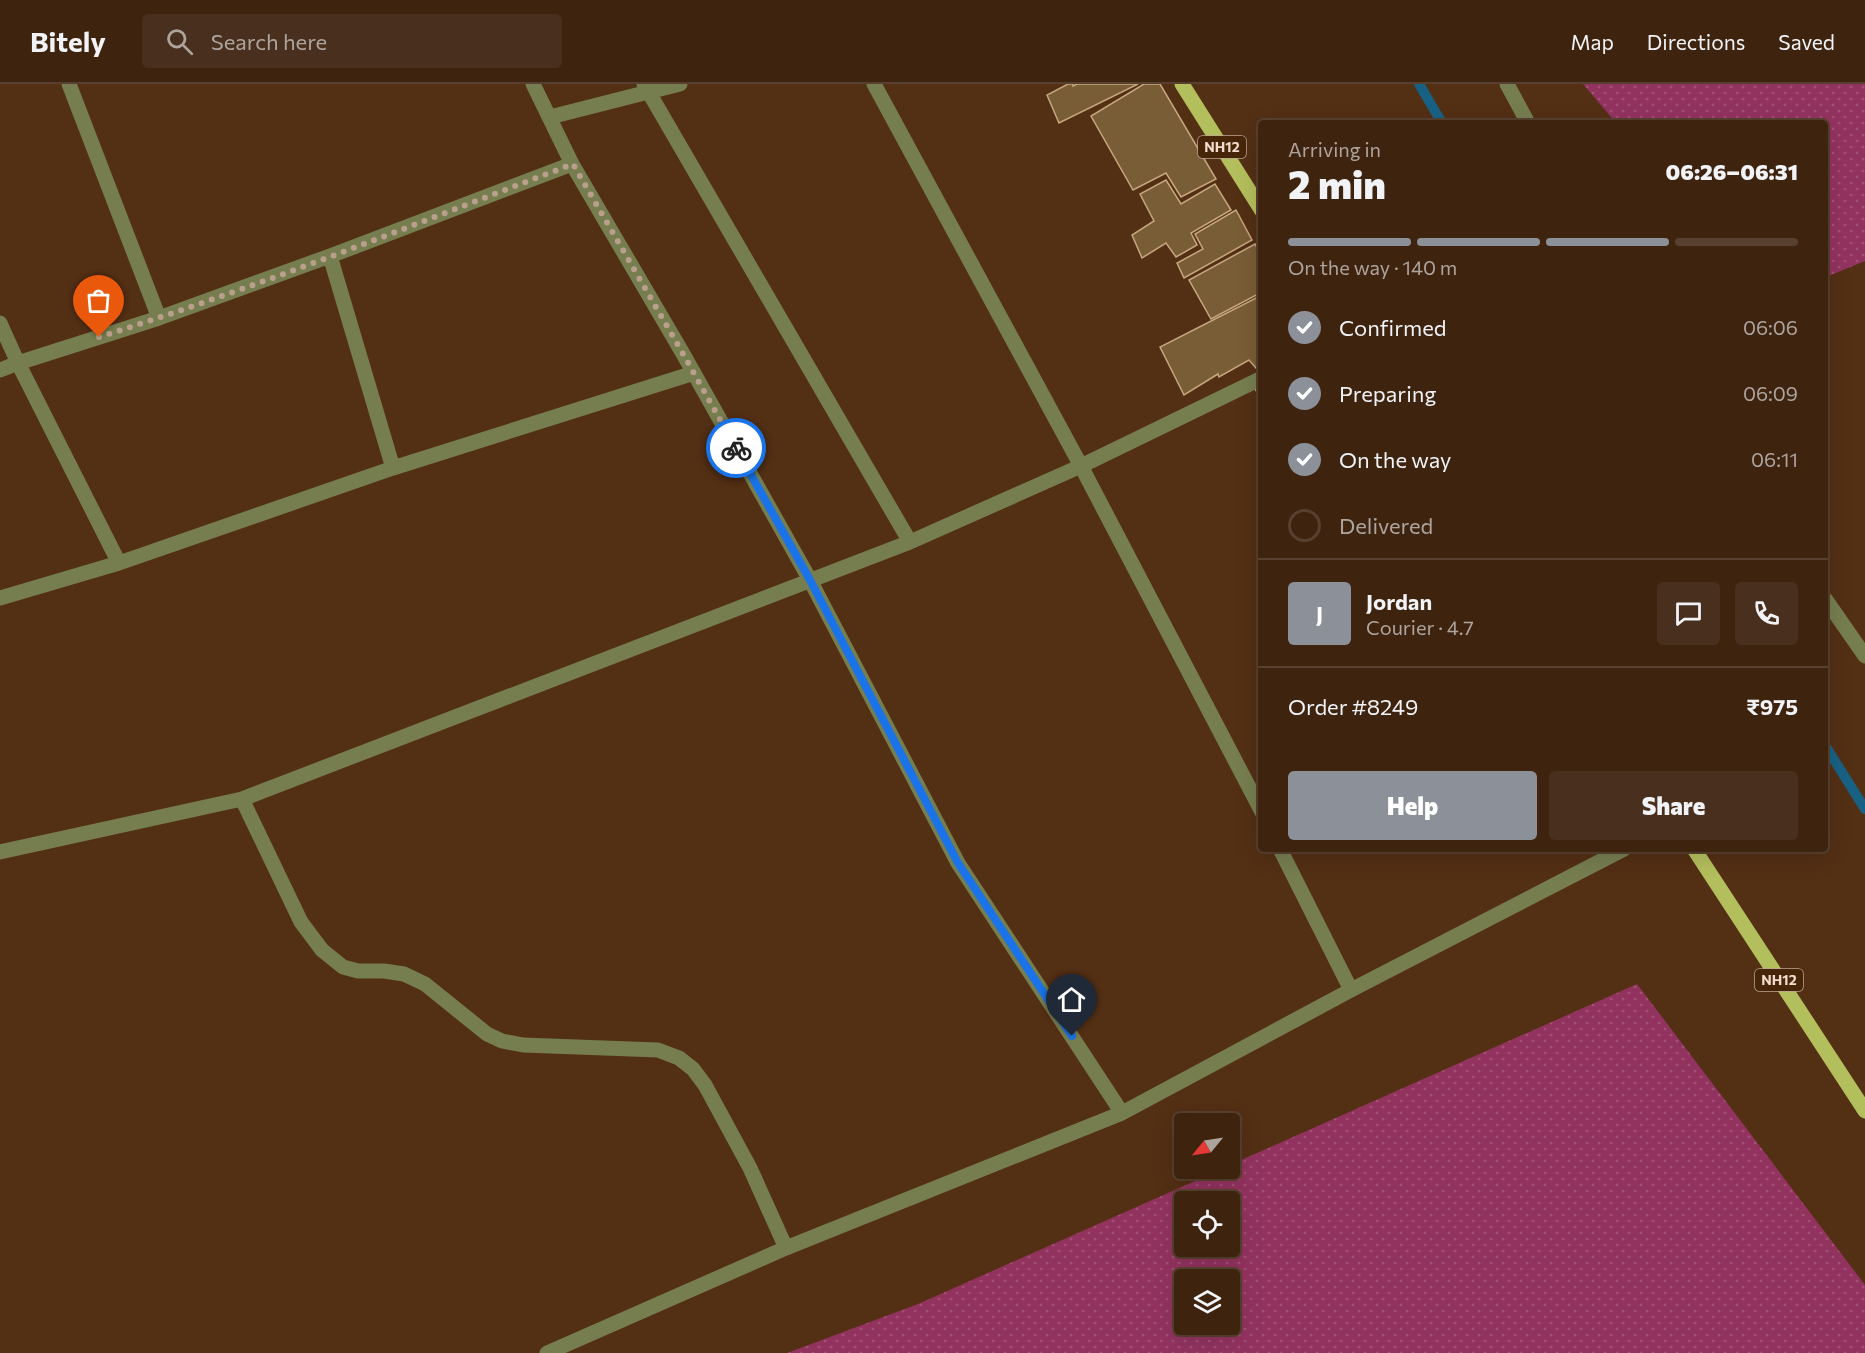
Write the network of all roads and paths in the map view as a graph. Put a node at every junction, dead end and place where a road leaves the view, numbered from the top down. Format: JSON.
{"nodes":[{"id":1,"x":69,"y":84,"type":"edge"},
{"id":2,"x":533,"y":84,"type":"edge"},
{"id":3,"x":680,"y":84,"type":"edge"},
{"id":4,"x":874,"y":84,"type":"edge"},
{"id":5,"x":1182,"y":84,"type":"edge"},
{"id":6,"x":1506,"y":84,"type":"edge"},
{"id":7,"x":646,"y":88,"type":"edge"},
{"id":8,"x":550,"y":117,"type":"junction"},
{"id":9,"x":1526,"y":120,"type":"edge"},
{"id":10,"x":573,"y":164,"type":"junction"},
{"id":11,"x":1258,"y":205,"type":"edge"},
{"id":12,"x":330,"y":256,"type":"junction"},
{"id":13,"x":159,"y":318,"type":"junction"},
{"id":14,"x":0,"y":323,"type":"edge"},
{"id":15,"x":18,"y":363,"type":"junction"},
{"id":16,"x":0,"y":370,"type":"edge"},
{"id":17,"x":694,"y":373,"type":"junction"},
{"id":18,"x":1258,"y":380,"type":"edge"},
{"id":19,"x":1081,"y":466,"type":"junction"},
{"id":20,"x":393,"y":468,"type":"junction"},
{"id":21,"x":910,"y":542,"type":"junction"},
{"id":22,"x":119,"y":562,"type":"junction"},
{"id":23,"x":810,"y":580,"type":"junction"},
{"id":24,"x":0,"y":598,"type":"edge"},
{"id":25,"x":1828,"y":603,"type":"edge"},
{"id":26,"x":1865,"y":656,"type":"edge"},
{"id":27,"x":243,"y":799,"type":"junction"},
{"id":28,"x":1258,"y":804,"type":"edge"},
{"id":29,"x":0,"y":852,"type":"edge"},
{"id":30,"x":1282,"y":852,"type":"edge"},
{"id":31,"x":1618,"y":852,"type":"edge"},
{"id":32,"x":1696,"y":852,"type":"edge"},
{"id":33,"x":1351,"y":990,"type":"junction"},
{"id":34,"x":1865,"y":1111,"type":"edge"},
{"id":35,"x":1122,"y":1113,"type":"junction"},
{"id":36,"x":786,"y":1248,"type":"junction"},
{"id":37,"x":547,"y":1353,"type":"edge"}],
"edges":[{"from":1,"to":13,"type":"street"},
{"from":2,"to":8,"type":"street"},
{"from":3,"to":7,"type":"street"},
{"from":4,"to":19,"type":"street"},
{"from":5,"to":11,"type":"main road","number":"NH12"},
{"from":6,"to":9,"type":"street"},
{"from":7,"to":8,"type":"street"},
{"from":7,"to":21,"type":"street"},
{"from":8,"to":10,"type":"street"},
{"from":10,"to":12,"type":"street"},
{"from":10,"to":17,"type":"street"},
{"from":12,"to":13,"type":"street"},
{"from":12,"to":20,"type":"street"},
{"from":13,"to":15,"type":"street"},
{"from":14,"to":15,"type":"street"},
{"from":15,"to":16,"type":"street"},
{"from":15,"to":22,"type":"street"},
{"from":17,"to":20,"type":"street"},
{"from":17,"to":23,"type":"street"},
{"from":18,"to":19,"type":"street"},
{"from":19,"to":21,"type":"street"},
{"from":19,"to":28,"type":"street"},
{"from":20,"to":22,"type":"street"},
{"from":21,"to":23,"type":"street"},
{"from":22,"to":24,"type":"street"},
{"from":23,"to":27,"type":"street"},
{"from":23,"to":35,"type":"street"},
{"from":25,"to":26,"type":"street"},
{"from":27,"to":29,"type":"street"},
{"from":27,"to":36,"type":"street"},
{"from":30,"to":33,"type":"street"},
{"from":31,"to":33,"type":"street"},
{"from":32,"to":34,"type":"main road","number":"NH12"},
{"from":33,"to":35,"type":"street"},
{"from":35,"to":36,"type":"street"},
{"from":36,"to":37,"type":"street"}]}
